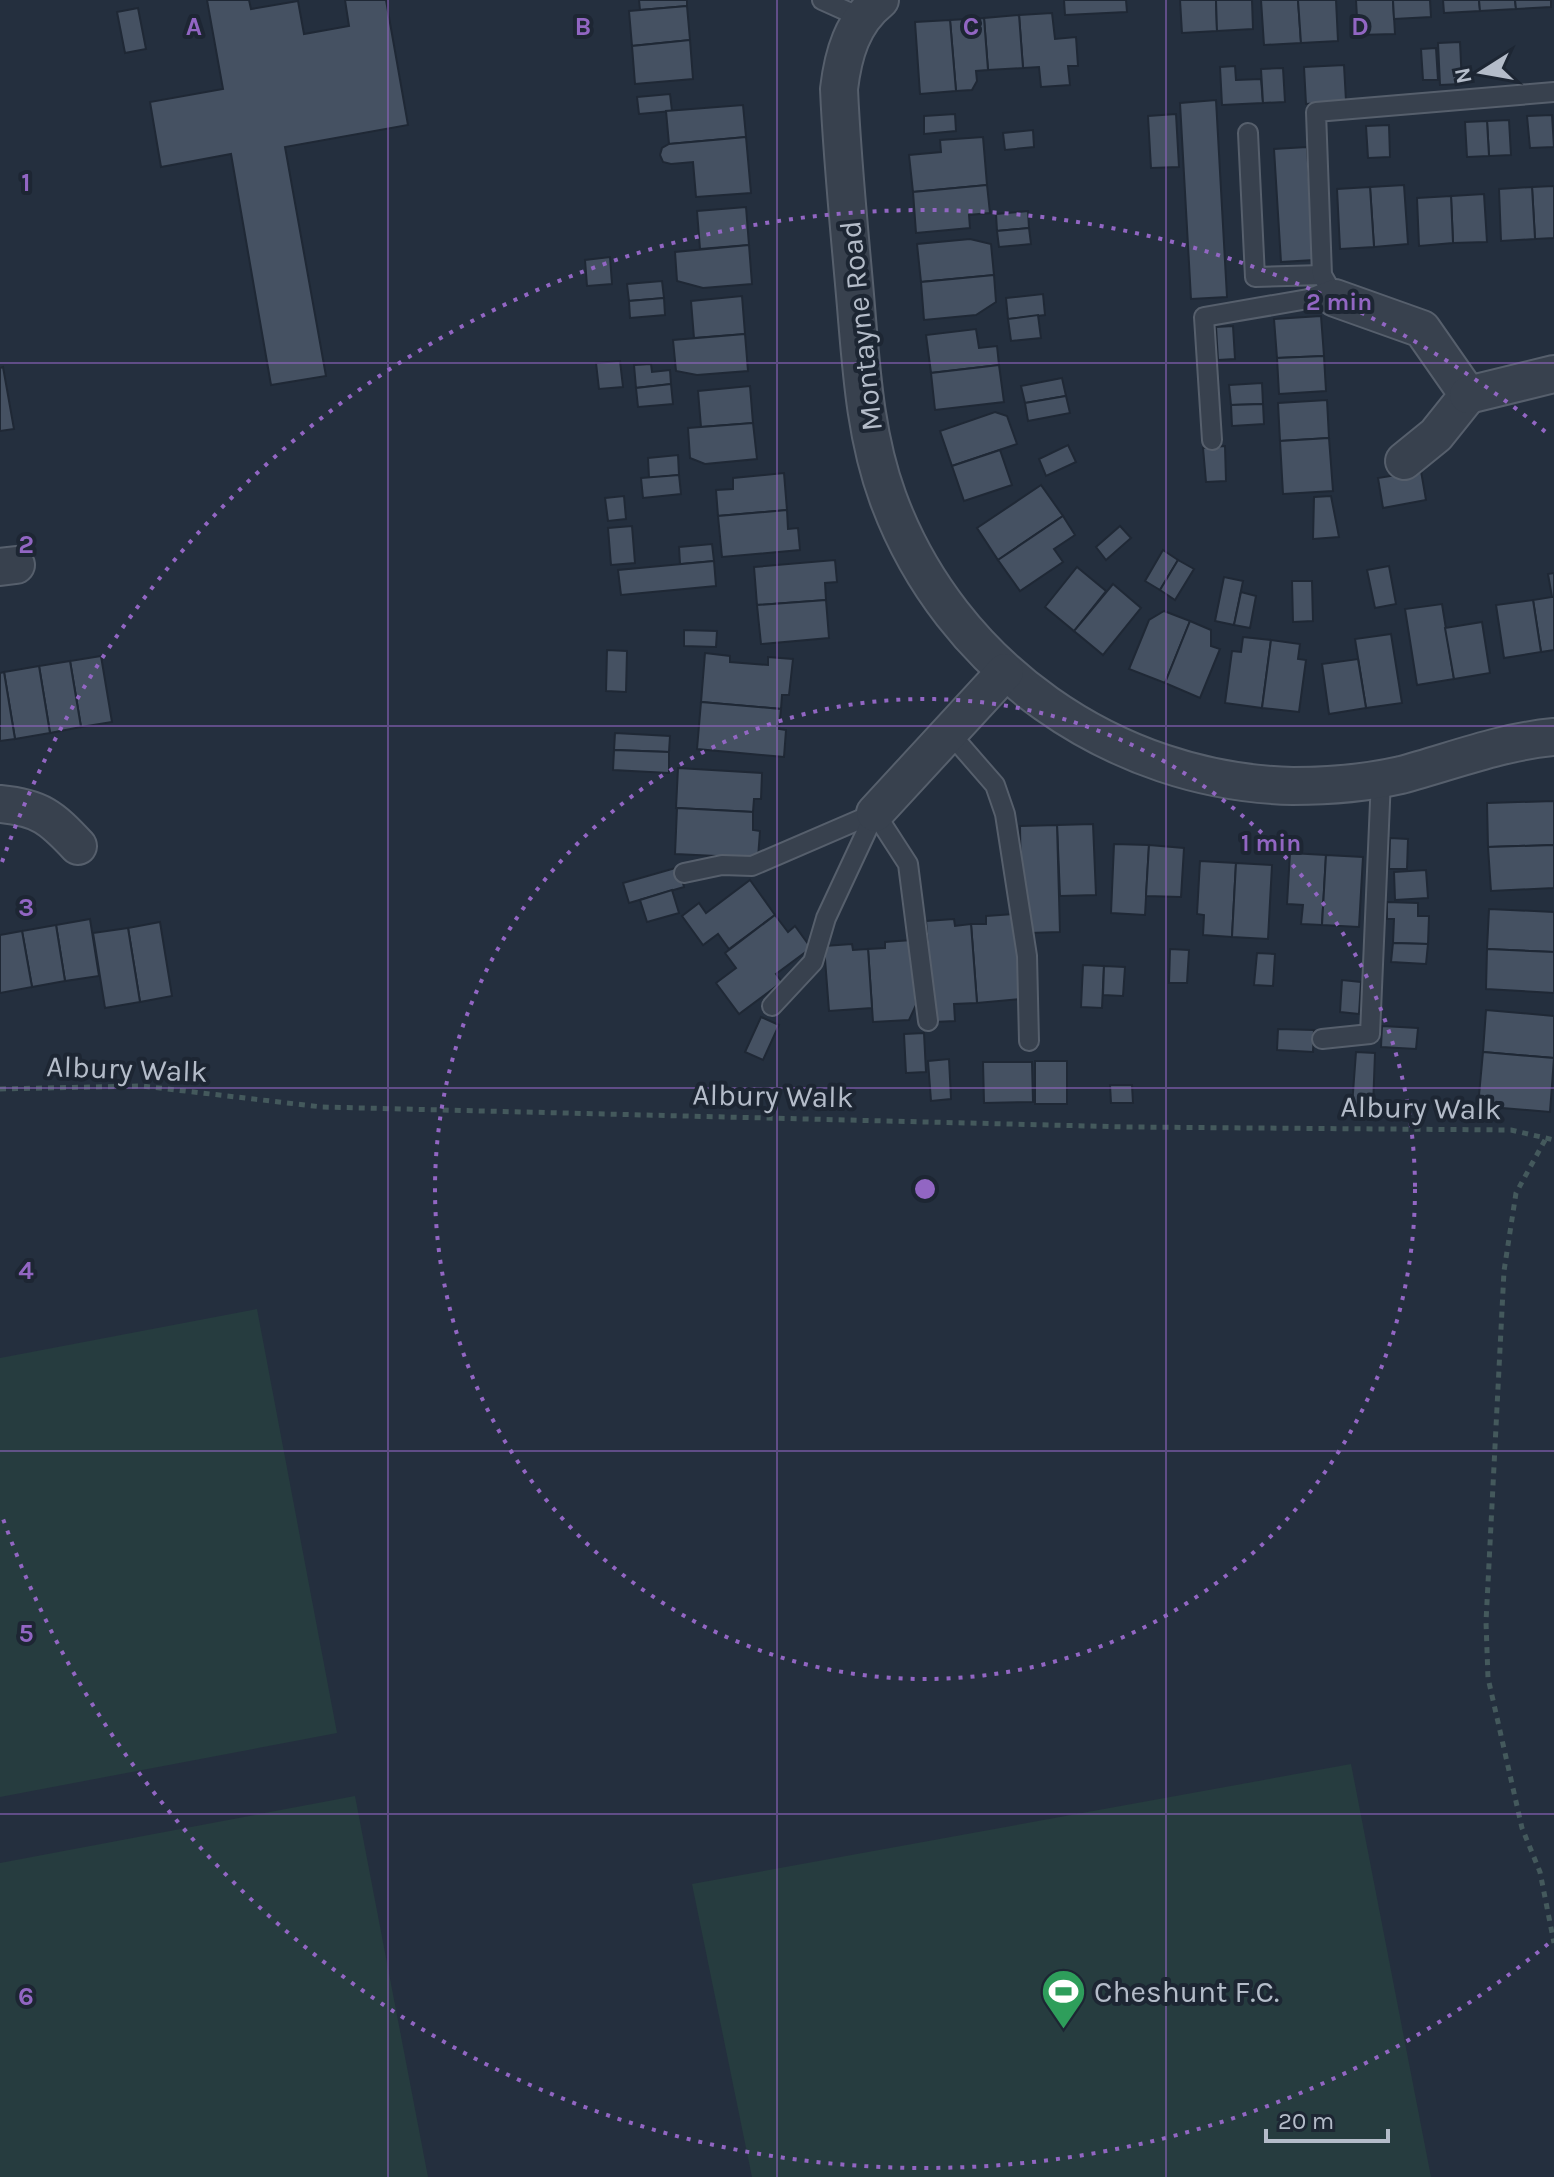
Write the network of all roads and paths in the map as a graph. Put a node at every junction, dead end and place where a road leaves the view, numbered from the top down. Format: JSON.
{"nodes":[{"id":1,"x":822,"y":0,"type":"edge"},
{"id":2,"x":871,"y":9,"type":"edge"},
{"id":3,"x":1554,"y":92,"type":"edge"},
{"id":4,"x":1248,"y":133,"type":"dead end"},
{"id":5,"x":1329,"y":288,"type":"junction"},
{"id":6,"x":1554,"y":374,"type":"edge"},
{"id":7,"x":1468,"y":395,"type":"junction"},
{"id":8,"x":1212,"y":440,"type":"dead end"},
{"id":9,"x":1404,"y":461,"type":"dead end"},
{"id":10,"x":1005,"y":672,"type":"junction"},
{"id":11,"x":948,"y":731,"type":"junction"},
{"id":12,"x":1554,"y":737,"type":"edge"},
{"id":13,"x":1381,"y":779,"type":"junction"},
{"id":14,"x":0,"y":804,"type":"edge"},
{"id":15,"x":875,"y":813,"type":"junction"},
{"id":16,"x":78,"y":846,"type":"dead end"},
{"id":17,"x":684,"y":873,"type":"dead end"},
{"id":18,"x":772,"y":1006,"type":"dead end"},
{"id":19,"x":928,"y":1021,"type":"dead end"},
{"id":20,"x":1322,"y":1039,"type":"dead end"},
{"id":21,"x":1029,"y":1041,"type":"dead end"},
{"id":22,"x":0,"y":1089,"type":"edge"},
{"id":23,"x":1554,"y":1138,"type":"edge"},
{"id":24,"x":1545,"y":1140,"type":"junction"},
{"id":25,"x":1554,"y":1943,"type":"edge"}],
"edges":[{"from":1,"to":2,"type":"lane"},
{"from":2,"to":10,"type":"street","name":"Montayne Road"},
{"from":3,"to":5,"type":"lane"},
{"from":4,"to":5,"type":"lane"},
{"from":5,"to":7,"type":"street"},
{"from":5,"to":8,"type":"lane"},
{"from":6,"to":7,"type":"street"},
{"from":7,"to":9,"type":"street"},
{"from":10,"to":11,"type":"street"},
{"from":10,"to":13,"type":"street","name":"Montayne Road"},
{"from":11,"to":15,"type":"street"},
{"from":11,"to":21,"type":"lane"},
{"from":12,"to":13,"type":"street","name":"Montayne Road"},
{"from":13,"to":20,"type":"lane"},
{"from":14,"to":16,"type":"street"},
{"from":15,"to":17,"type":"lane"},
{"from":15,"to":18,"type":"lane"},
{"from":15,"to":19,"type":"lane"},
{"from":22,"to":24,"type":"path","name":"Albury Walk"},
{"from":23,"to":24,"type":"path","name":"Albury Walk"},
{"from":24,"to":25,"type":"path"}]}
